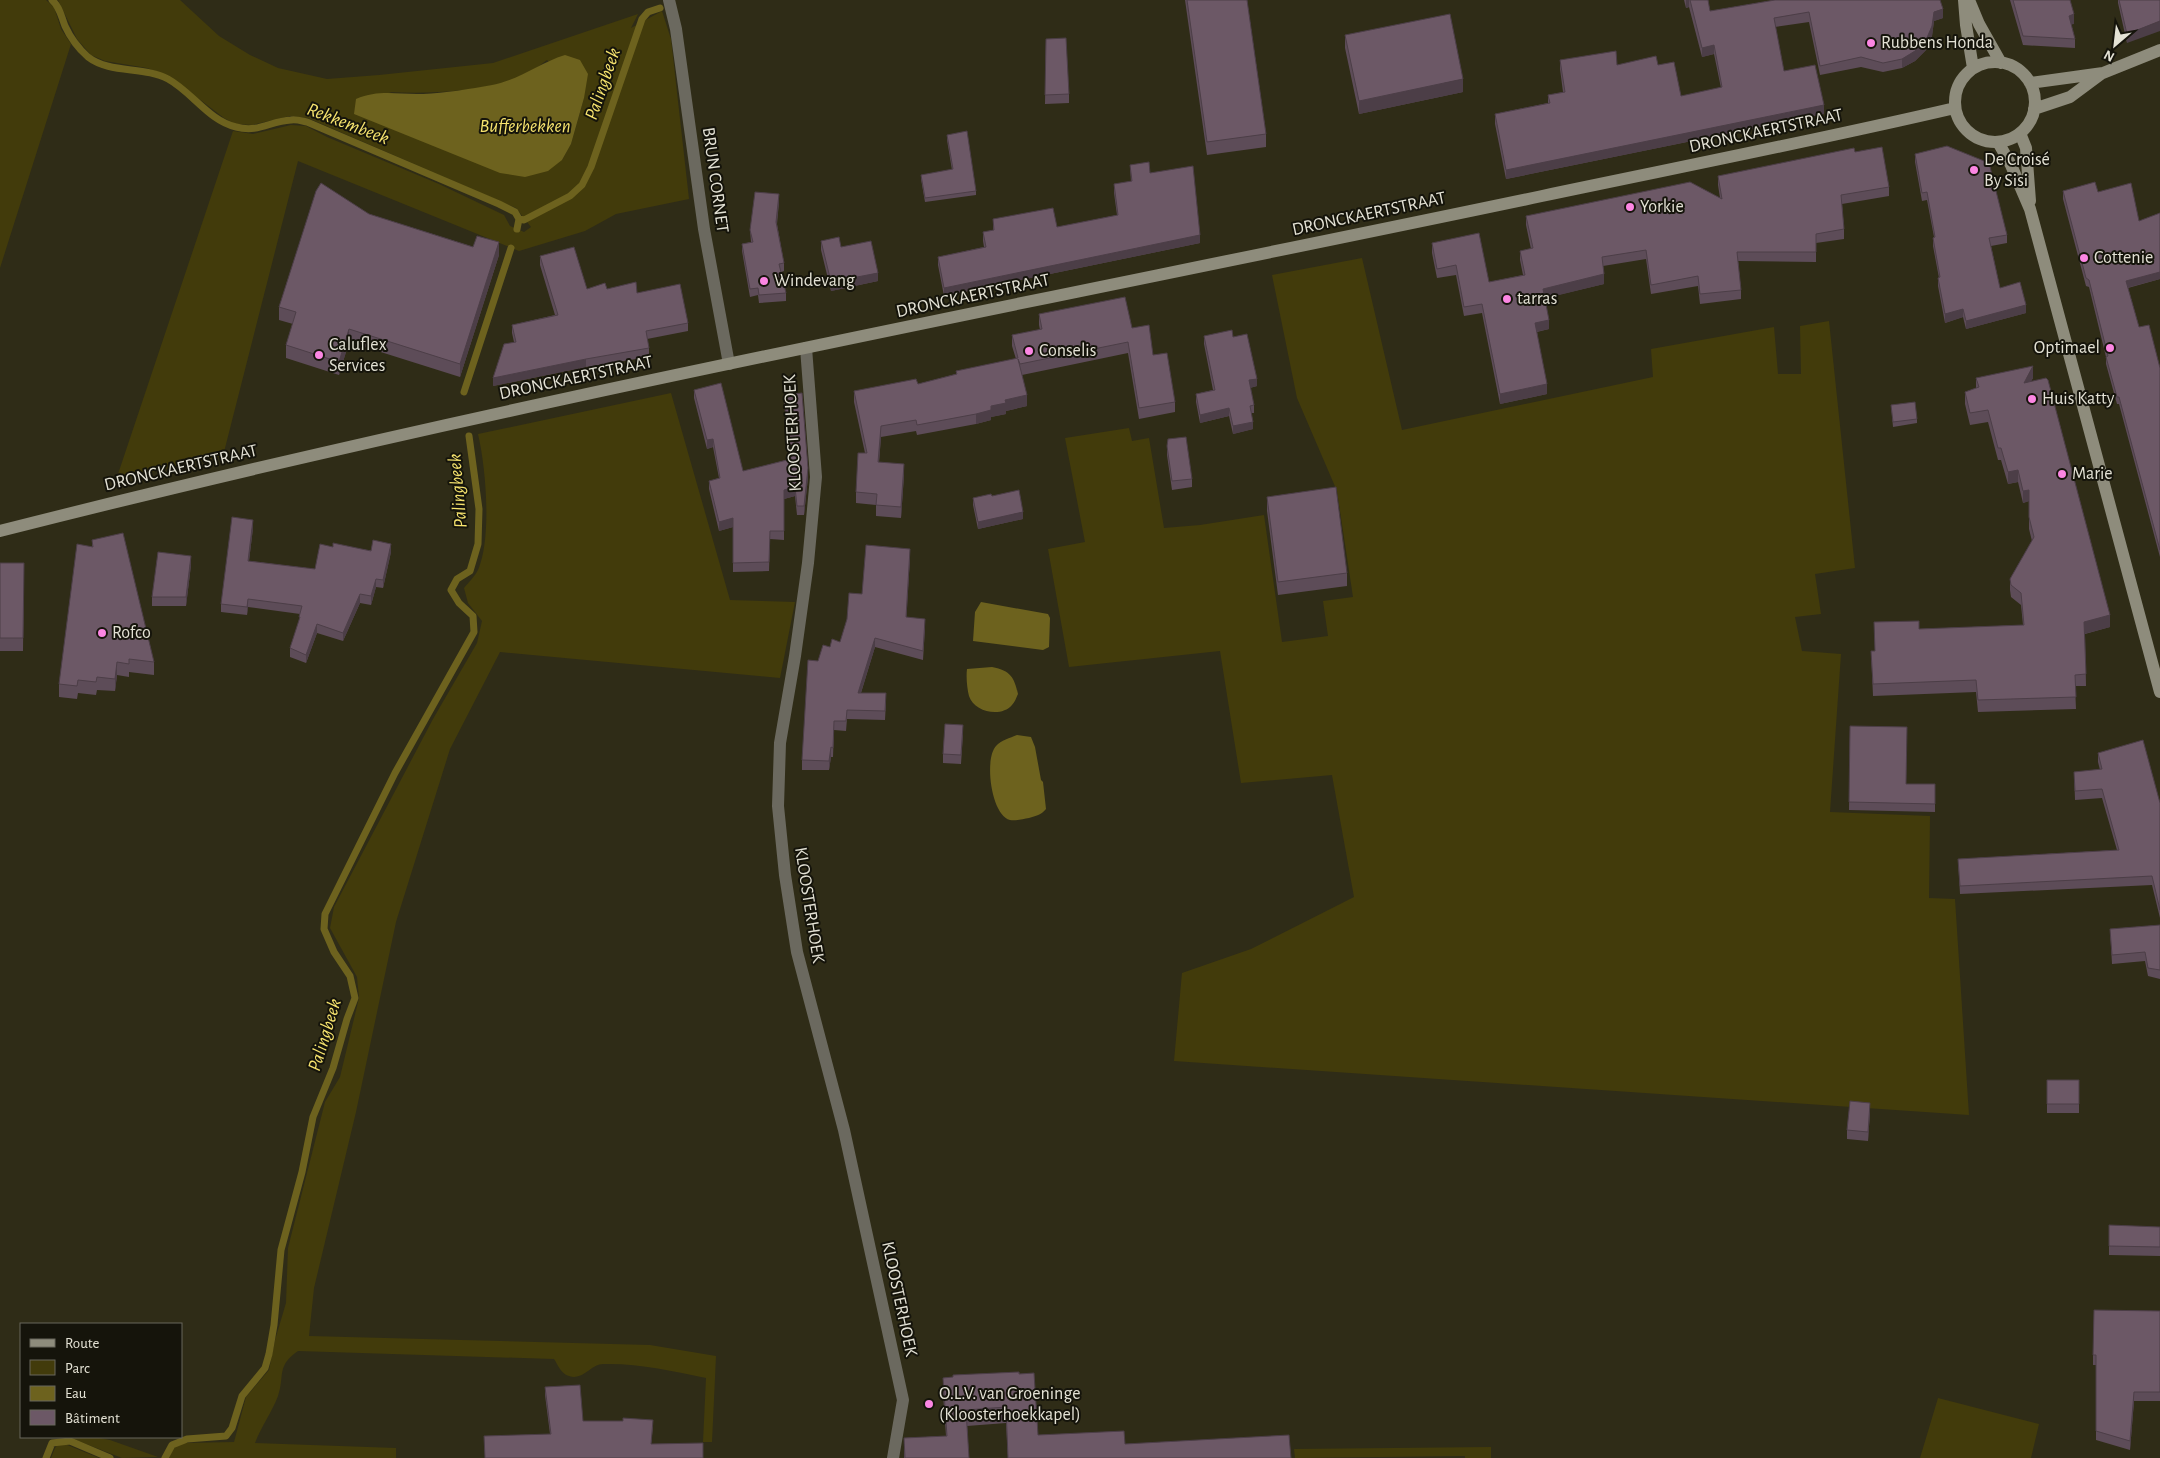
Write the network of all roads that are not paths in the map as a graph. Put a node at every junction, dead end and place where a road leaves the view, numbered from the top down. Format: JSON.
{"nodes":[{"id":1,"x":669,"y":0,"type":"edge"},
{"id":2,"x":1964,"y":0,"type":"edge"},
{"id":3,"x":1969,"y":0,"type":"edge"},
{"id":4,"x":2160,"y":50,"type":"edge"},
{"id":5,"x":2001,"y":62,"type":"junction"},
{"id":6,"x":1973,"y":68,"type":"junction"},
{"id":7,"x":2103,"y":73,"type":"junction"},
{"id":8,"x":2030,"y":83,"type":"junction"},
{"id":9,"x":1955,"y":108,"type":"junction"},
{"id":10,"x":2034,"y":109,"type":"junction"},
{"id":11,"x":2020,"y":133,"type":"junction"},
{"id":12,"x":1998,"y":142,"type":"junction"},
{"id":13,"x":2030,"y":208,"type":"junction"},
{"id":14,"x":806,"y":348,"type":"junction"},
{"id":15,"x":729,"y":364,"type":"junction"},
{"id":16,"x":0,"y":531,"type":"edge"},
{"id":17,"x":2160,"y":692,"type":"edge"},
{"id":18,"x":893,"y":1458,"type":"edge"}],
"edges":[{"from":1,"to":15,"type":"street","name":"BRUN CORNET"},
{"from":2,"to":6,"type":"main road"},
{"from":3,"to":5,"type":"main road"},
{"from":4,"to":7,"type":"main road"},
{"from":5,"to":6,"type":"main road"},
{"from":5,"to":8,"type":"main road"},
{"from":6,"to":9,"type":"main road"},
{"from":7,"to":8,"type":"main road"},
{"from":7,"to":10,"type":"main road"},
{"from":8,"to":10,"type":"main road"},
{"from":9,"to":12,"type":"main road"},
{"from":9,"to":14,"type":"main road","name":"DRONCKAERTSTRAAT"},
{"from":10,"to":11,"type":"main road"},
{"from":11,"to":12,"type":"main road"},
{"from":11,"to":13,"type":"main road"},
{"from":12,"to":13,"type":"main road"},
{"from":13,"to":17,"type":"main road"},
{"from":14,"to":15,"type":"main road","name":"DRONCKAERTSTRAAT"},
{"from":14,"to":18,"type":"street","name":"KLOOSTERHOEK"},
{"from":15,"to":16,"type":"main road","name":"DRONCKAERTSTRAAT"}]}
